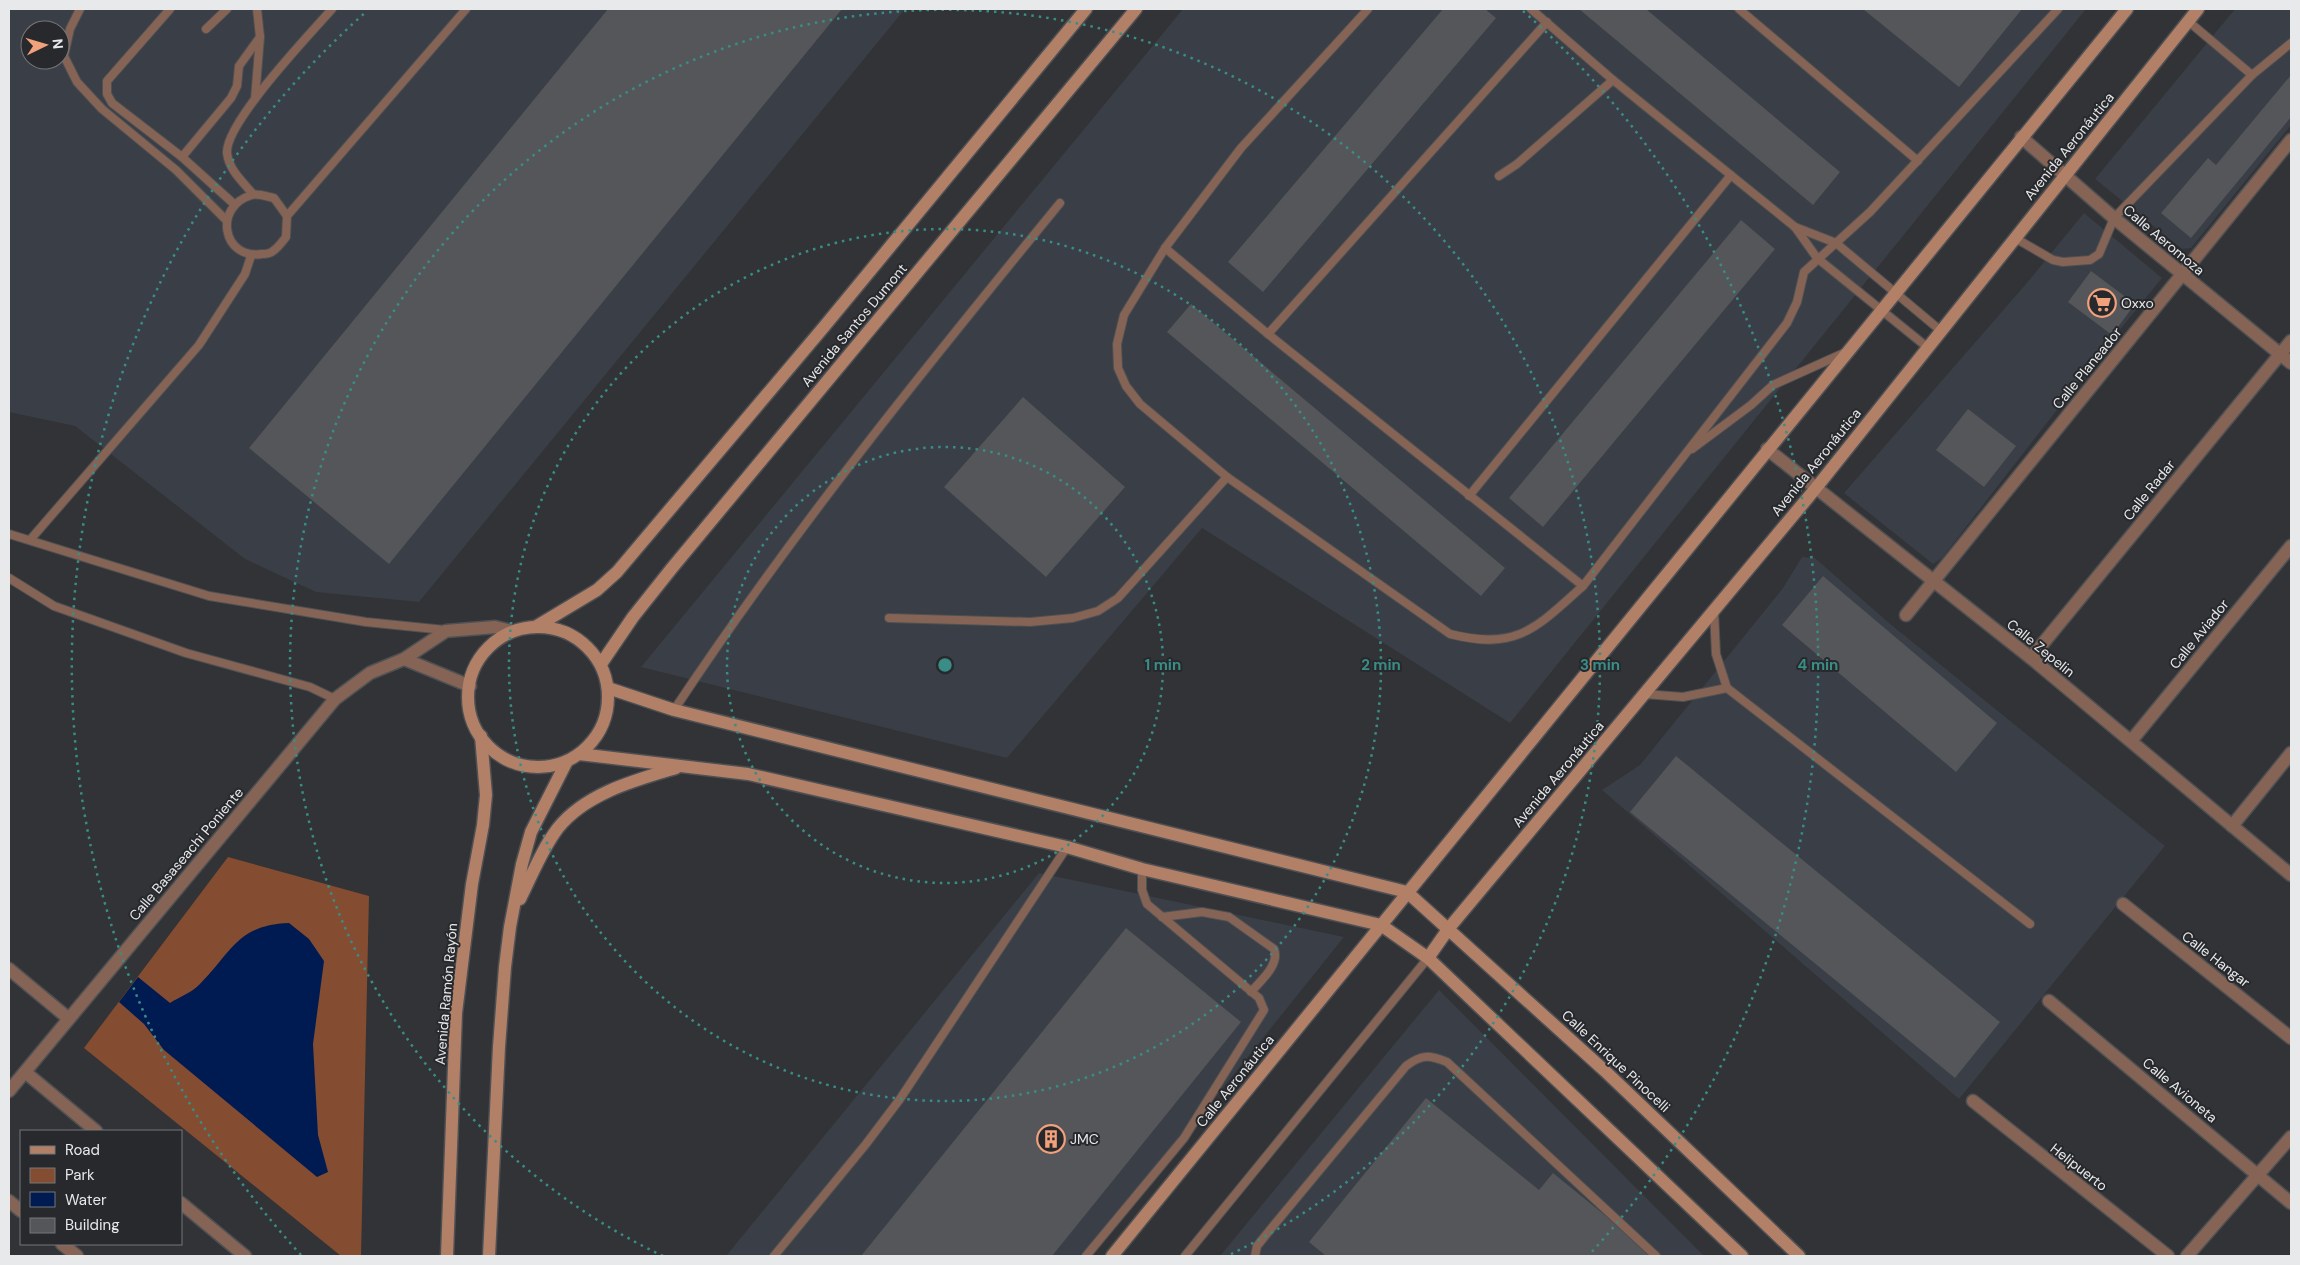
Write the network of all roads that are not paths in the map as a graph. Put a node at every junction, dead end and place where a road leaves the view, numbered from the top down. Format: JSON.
{"nodes":[{"id":1,"x":80,"y":9,"type":"edge"},
{"id":2,"x":170,"y":9,"type":"edge"},
{"id":3,"x":227,"y":9,"type":"edge"},
{"id":4,"x":257,"y":9,"type":"edge"},
{"id":5,"x":332,"y":9,"type":"edge"},
{"id":6,"x":466,"y":9,"type":"edge"},
{"id":7,"x":1086,"y":9,"type":"edge"},
{"id":8,"x":1136,"y":9,"type":"edge"},
{"id":9,"x":1368,"y":9,"type":"edge"},
{"id":10,"x":1531,"y":9,"type":"edge"},
{"id":11,"x":1739,"y":9,"type":"edge"},
{"id":12,"x":2058,"y":9,"type":"edge"},
{"id":13,"x":2127,"y":9,"type":"edge"},
{"id":14,"x":2198,"y":9,"type":"edge"},
{"id":15,"x":1547,"y":22,"type":"junction"},
{"id":16,"x":2188,"y":22,"type":"junction"},
{"id":17,"x":206,"y":29,"type":"dead end"},
{"id":18,"x":260,"y":37,"type":"junction"},
{"id":19,"x":2291,"y":42,"type":"edge"},
{"id":20,"x":2252,"y":75,"type":"junction"},
{"id":21,"x":1613,"y":80,"type":"junction"},
{"id":22,"x":255,"y":99,"type":"junction"},
{"id":23,"x":2021,"y":137,"type":"junction"},
{"id":24,"x":2291,"y":140,"type":"edge"},
{"id":25,"x":182,"y":157,"type":"junction"},
{"id":26,"x":1918,"y":161,"type":"junction"},
{"id":27,"x":1731,"y":175,"type":"junction"},
{"id":28,"x":2064,"y":175,"type":"junction"},
{"id":29,"x":1498,"y":176,"type":"dead end"},
{"id":30,"x":253,"y":194,"type":"junction"},
{"id":31,"x":1060,"y":203,"type":"dead end"},
{"id":32,"x":234,"y":204,"type":"junction"},
{"id":33,"x":287,"y":216,"type":"junction"},
{"id":34,"x":2114,"y":218,"type":"junction"},
{"id":35,"x":226,"y":220,"type":"junction"},
{"id":36,"x":1795,"y":227,"type":"junction"},
{"id":37,"x":2015,"y":238,"type":"junction"},
{"id":38,"x":1836,"y":244,"type":"junction"},
{"id":39,"x":1165,"y":248,"type":"junction"},
{"id":40,"x":251,"y":256,"type":"junction"},
{"id":41,"x":1817,"y":258,"type":"junction"},
{"id":42,"x":2183,"y":274,"type":"junction"},
{"id":43,"x":1896,"y":292,"type":"junction"},
{"id":44,"x":1880,"y":310,"type":"junction"},
{"id":45,"x":1941,"y":331,"type":"junction"},
{"id":46,"x":1268,"y":334,"type":"junction"},
{"id":47,"x":2291,"y":341,"type":"edge"},
{"id":48,"x":1927,"y":347,"type":"junction"},
{"id":49,"x":1846,"y":352,"type":"junction"},
{"id":50,"x":2280,"y":354,"type":"junction"},
{"id":51,"x":2291,"y":363,"type":"edge"},
{"id":52,"x":1767,"y":449,"type":"junction"},
{"id":53,"x":1685,"y":454,"type":"junction"},
{"id":54,"x":1227,"y":477,"type":"junction"},
{"id":55,"x":1816,"y":488,"type":"junction"},
{"id":56,"x":1469,"y":496,"type":"junction"},
{"id":57,"x":9,"y":534,"type":"edge"},
{"id":58,"x":30,"y":540,"type":"junction"},
{"id":59,"x":2291,"y":546,"type":"edge"},
{"id":60,"x":9,"y":578,"type":"edge"},
{"id":61,"x":1934,"y":581,"type":"junction"},
{"id":62,"x":1583,"y":586,"type":"junction"},
{"id":63,"x":1714,"y":609,"type":"junction"},
{"id":64,"x":1906,"y":615,"type":"dead end"},
{"id":65,"x":889,"y":618,"type":"dead end"},
{"id":66,"x":537,"y":626,"type":"junction"},
{"id":67,"x":446,"y":630,"type":"junction"},
{"id":68,"x":511,"y":631,"type":"junction"},
{"id":69,"x":2031,"y":658,"type":"junction"},
{"id":70,"x":404,"y":659,"type":"junction"},
{"id":71,"x":601,"y":664,"type":"junction"},
{"id":72,"x":470,"y":686,"type":"junction"},
{"id":73,"x":608,"y":688,"type":"junction"},
{"id":74,"x":1727,"y":688,"type":"junction"},
{"id":75,"x":1644,"y":694,"type":"junction"},
{"id":76,"x":335,"y":699,"type":"junction"},
{"id":77,"x":674,"y":710,"type":"junction"},
{"id":78,"x":481,"y":736,"type":"junction"},
{"id":79,"x":2131,"y":741,"type":"junction"},
{"id":80,"x":2291,"y":753,"type":"edge"},
{"id":81,"x":579,"y":754,"type":"junction"},
{"id":82,"x":567,"y":761,"type":"junction"},
{"id":83,"x":681,"y":766,"type":"junction"},
{"id":84,"x":2232,"y":826,"type":"junction"},
{"id":85,"x":1067,"y":848,"type":"junction"},
{"id":86,"x":1142,"y":869,"type":"junction"},
{"id":87,"x":2291,"y":875,"type":"edge"},
{"id":88,"x":1407,"y":892,"type":"junction"},
{"id":89,"x":2123,"y":904,"type":"dead end"},
{"id":90,"x":513,"y":912,"type":"junction"},
{"id":91,"x":1162,"y":917,"type":"junction"},
{"id":92,"x":2030,"y":924,"type":"dead end"},
{"id":93,"x":1381,"y":925,"type":"junction"},
{"id":94,"x":1449,"y":928,"type":"junction"},
{"id":95,"x":1428,"y":958,"type":"junction"},
{"id":96,"x":9,"y":969,"type":"edge"},
{"id":97,"x":1252,"y":992,"type":"junction"},
{"id":98,"x":2049,"y":1001,"type":"dead end"},
{"id":99,"x":68,"y":1018,"type":"junction"},
{"id":100,"x":2291,"y":1038,"type":"edge"},
{"id":101,"x":25,"y":1072,"type":"junction"},
{"id":102,"x":9,"y":1091,"type":"edge"},
{"id":103,"x":1972,"y":1101,"type":"dead end"},
{"id":104,"x":95,"y":1130,"type":"edge"},
{"id":105,"x":2291,"y":1137,"type":"edge"},
{"id":106,"x":2258,"y":1175,"type":"junction"},
{"id":107,"x":9,"y":1201,"type":"edge"},
{"id":108,"x":2291,"y":1203,"type":"edge"},
{"id":109,"x":182,"y":1204,"type":"edge"},
{"id":110,"x":20,"y":1210,"type":"edge"},
{"id":111,"x":63,"y":1245,"type":"edge"},
{"id":112,"x":77,"y":1256,"type":"edge"},
{"id":113,"x":245,"y":1256,"type":"edge"},
{"id":114,"x":447,"y":1256,"type":"edge"},
{"id":115,"x":488,"y":1256,"type":"edge"},
{"id":116,"x":774,"y":1256,"type":"edge"},
{"id":117,"x":1086,"y":1256,"type":"edge"},
{"id":118,"x":1112,"y":1256,"type":"edge"},
{"id":119,"x":1185,"y":1256,"type":"edge"},
{"id":120,"x":1256,"y":1256,"type":"edge"},
{"id":121,"x":1656,"y":1256,"type":"edge"},
{"id":122,"x":1742,"y":1256,"type":"edge"},
{"id":123,"x":1799,"y":1256,"type":"edge"},
{"id":124,"x":2168,"y":1256,"type":"edge"},
{"id":125,"x":2187,"y":1256,"type":"edge"}],
"edges":[{"from":1,"to":35,"type":"lane"},
{"from":2,"to":25,"type":"lane"},
{"from":3,"to":17,"type":"lane"},
{"from":4,"to":18,"type":"lane"},
{"from":5,"to":22,"type":"lane"},
{"from":6,"to":33,"type":"lane"},
{"from":7,"to":66,"type":"main road","name":"Avenida Santos Dumont"},
{"from":8,"to":71,"type":"main road","name":"Avenida Santos Dumont"},
{"from":9,"to":39,"type":"lane"},
{"from":10,"to":15,"type":"lane"},
{"from":11,"to":26,"type":"lane"},
{"from":12,"to":26,"type":"lane"},
{"from":13,"to":23,"type":"main road"},
{"from":14,"to":16,"type":"main road","name":"Avenida Aeronáutica"},
{"from":15,"to":21,"type":"lane"},
{"from":15,"to":46,"type":"lane"},
{"from":16,"to":20,"type":"lane"},
{"from":16,"to":28,"type":"main road","name":"Avenida Aeronáutica"},
{"from":18,"to":22,"type":"lane"},
{"from":18,"to":25,"type":"lane"},
{"from":19,"to":20,"type":"lane"},
{"from":20,"to":34,"type":"lane"},
{"from":21,"to":27,"type":"lane"},
{"from":21,"to":29,"type":"lane"},
{"from":22,"to":30,"type":"lane"},
{"from":23,"to":28,"type":"street","name":"Calle Aeromoza"},
{"from":23,"to":43,"type":"main road"},
{"from":24,"to":42,"type":"street","name":"Calle Planeador"},
{"from":25,"to":32,"type":"lane"},
{"from":26,"to":38,"type":"lane"},
{"from":27,"to":36,"type":"lane"},
{"from":27,"to":56,"type":"lane"},
{"from":28,"to":34,"type":"street","name":"Calle Aeromoza"},
{"from":28,"to":37,"type":"main road","name":"Avenida Aeronáutica"},
{"from":30,"to":32,"type":"lane"},
{"from":30,"to":33,"type":"lane"},
{"from":31,"to":77,"type":"lane"},
{"from":32,"to":35,"type":"lane"},
{"from":33,"to":40,"type":"lane"},
{"from":34,"to":37,"type":"lane"},
{"from":34,"to":42,"type":"street","name":"Calle Aeromoza"},
{"from":35,"to":40,"type":"lane"},
{"from":36,"to":38,"type":"lane"},
{"from":36,"to":41,"type":"lane"},
{"from":37,"to":45,"type":"main road","name":"Avenida Aeronáutica"},
{"from":38,"to":41,"type":"lane"},
{"from":38,"to":43,"type":"lane"},
{"from":39,"to":46,"type":"lane"},
{"from":39,"to":54,"type":"lane"},
{"from":40,"to":58,"type":"lane"},
{"from":41,"to":44,"type":"lane"},
{"from":41,"to":53,"type":"lane"},
{"from":42,"to":50,"type":"street","name":"Calle Aeromoza"},
{"from":42,"to":61,"type":"street","name":"Calle Planeador"},
{"from":43,"to":44,"type":"main road"},
{"from":43,"to":45,"type":"lane"},
{"from":44,"to":48,"type":"lane"},
{"from":44,"to":49,"type":"main road"},
{"from":45,"to":48,"type":"main road","name":"Avenida Aeronáutica"},
{"from":46,"to":56,"type":"lane"},
{"from":47,"to":50,"type":"street","name":"Calle Radar"},
{"from":48,"to":55,"type":"main road","name":"Avenida Aeronáutica"},
{"from":49,"to":52,"type":"main road"},
{"from":49,"to":53,"type":"lane"},
{"from":50,"to":51,"type":"street","name":"Calle Aeromoza"},
{"from":50,"to":69,"type":"street","name":"Calle Radar"},
{"from":52,"to":55,"type":"street","name":"Calle Zepelin"},
{"from":52,"to":88,"type":"main road"},
{"from":53,"to":62,"type":"lane"},
{"from":54,"to":62,"type":"lane"},
{"from":54,"to":65,"type":"lane"},
{"from":55,"to":61,"type":"street","name":"Calle Zepelin"},
{"from":55,"to":63,"type":"main road","name":"Avenida Aeronáutica"},
{"from":56,"to":62,"type":"lane"},
{"from":57,"to":58,"type":"lane"},
{"from":58,"to":67,"type":"lane"},
{"from":59,"to":79,"type":"street","name":"Calle Aviador"},
{"from":60,"to":76,"type":"lane"},
{"from":61,"to":64,"type":"street","name":"Calle Planeador"},
{"from":61,"to":69,"type":"street","name":"Calle Zepelin"},
{"from":63,"to":74,"type":"lane"},
{"from":63,"to":75,"type":"main road","name":"Avenida Aeronáutica"},
{"from":66,"to":68,"type":"main road"},
{"from":66,"to":71,"type":"main road"},
{"from":67,"to":68,"type":"street","name":"Calle Basaseachi Poniente"},
{"from":67,"to":70,"type":"street","name":"Calle Basaseachi Poniente"},
{"from":68,"to":72,"type":"main road"},
{"from":69,"to":79,"type":"street","name":"Calle Zepelin"},
{"from":70,"to":72,"type":"street"},
{"from":70,"to":76,"type":"street","name":"Calle Basaseachi Poniente"},
{"from":71,"to":73,"type":"main road"},
{"from":72,"to":78,"type":"main road"},
{"from":73,"to":77,"type":"main road"},
{"from":73,"to":81,"type":"main road"},
{"from":74,"to":75,"type":"lane"},
{"from":74,"to":92,"type":"lane"},
{"from":75,"to":94,"type":"main road","name":"Avenida Aeronáutica"},
{"from":76,"to":99,"type":"street","name":"Calle Basaseachi Poniente"},
{"from":77,"to":88,"type":"main road"},
{"from":78,"to":82,"type":"main road"},
{"from":78,"to":114,"type":"main road","name":"Avenida Ramón Rayón"},
{"from":79,"to":84,"type":"street","name":"Calle Zepelin"},
{"from":80,"to":84,"type":"street"},
{"from":81,"to":82,"type":"main road"},
{"from":81,"to":83,"type":"main road"},
{"from":82,"to":90,"type":"main road"},
{"from":83,"to":85,"type":"main road"},
{"from":83,"to":90,"type":"main road"},
{"from":84,"to":87,"type":"street","name":"Calle Zepelin"},
{"from":85,"to":86,"type":"main road"},
{"from":85,"to":116,"type":"lane"},
{"from":86,"to":91,"type":"lane"},
{"from":86,"to":93,"type":"main road"},
{"from":88,"to":93,"type":"main road"},
{"from":88,"to":94,"type":"main road","name":"Calle Enrique Pinocelli"},
{"from":89,"to":100,"type":"street","name":"Calle Hangar"},
{"from":90,"to":115,"type":"main road"},
{"from":91,"to":97,"type":"lane"},
{"from":91,"to":97,"type":"lane"},
{"from":93,"to":95,"type":"main road"},
{"from":93,"to":118,"type":"main road","name":"Calle Aeronáutica"},
{"from":94,"to":95,"type":"main road","name":"Avenida Aeronáutica"},
{"from":94,"to":123,"type":"main road","name":"Calle Enrique Pinocelli"},
{"from":95,"to":119,"type":"lane"},
{"from":95,"to":122,"type":"main road"},
{"from":96,"to":99,"type":"street"},
{"from":97,"to":117,"type":"lane"},
{"from":98,"to":106,"type":"street","name":"Calle Avioneta"},
{"from":99,"to":101,"type":"street","name":"Calle Basaseachi Poniente"},
{"from":101,"to":102,"type":"street","name":"Calle Basaseachi Poniente"},
{"from":101,"to":104,"type":"street"},
{"from":103,"to":124,"type":"street","name":"Helipuerto"},
{"from":105,"to":106,"type":"street"},
{"from":106,"to":108,"type":"street","name":"Calle Avioneta"},
{"from":106,"to":125,"type":"street"},
{"from":107,"to":110,"type":"street"},
{"from":109,"to":113,"type":"street"},
{"from":111,"to":112,"type":"street"},
{"from":120,"to":121,"type":"lane"}]}
